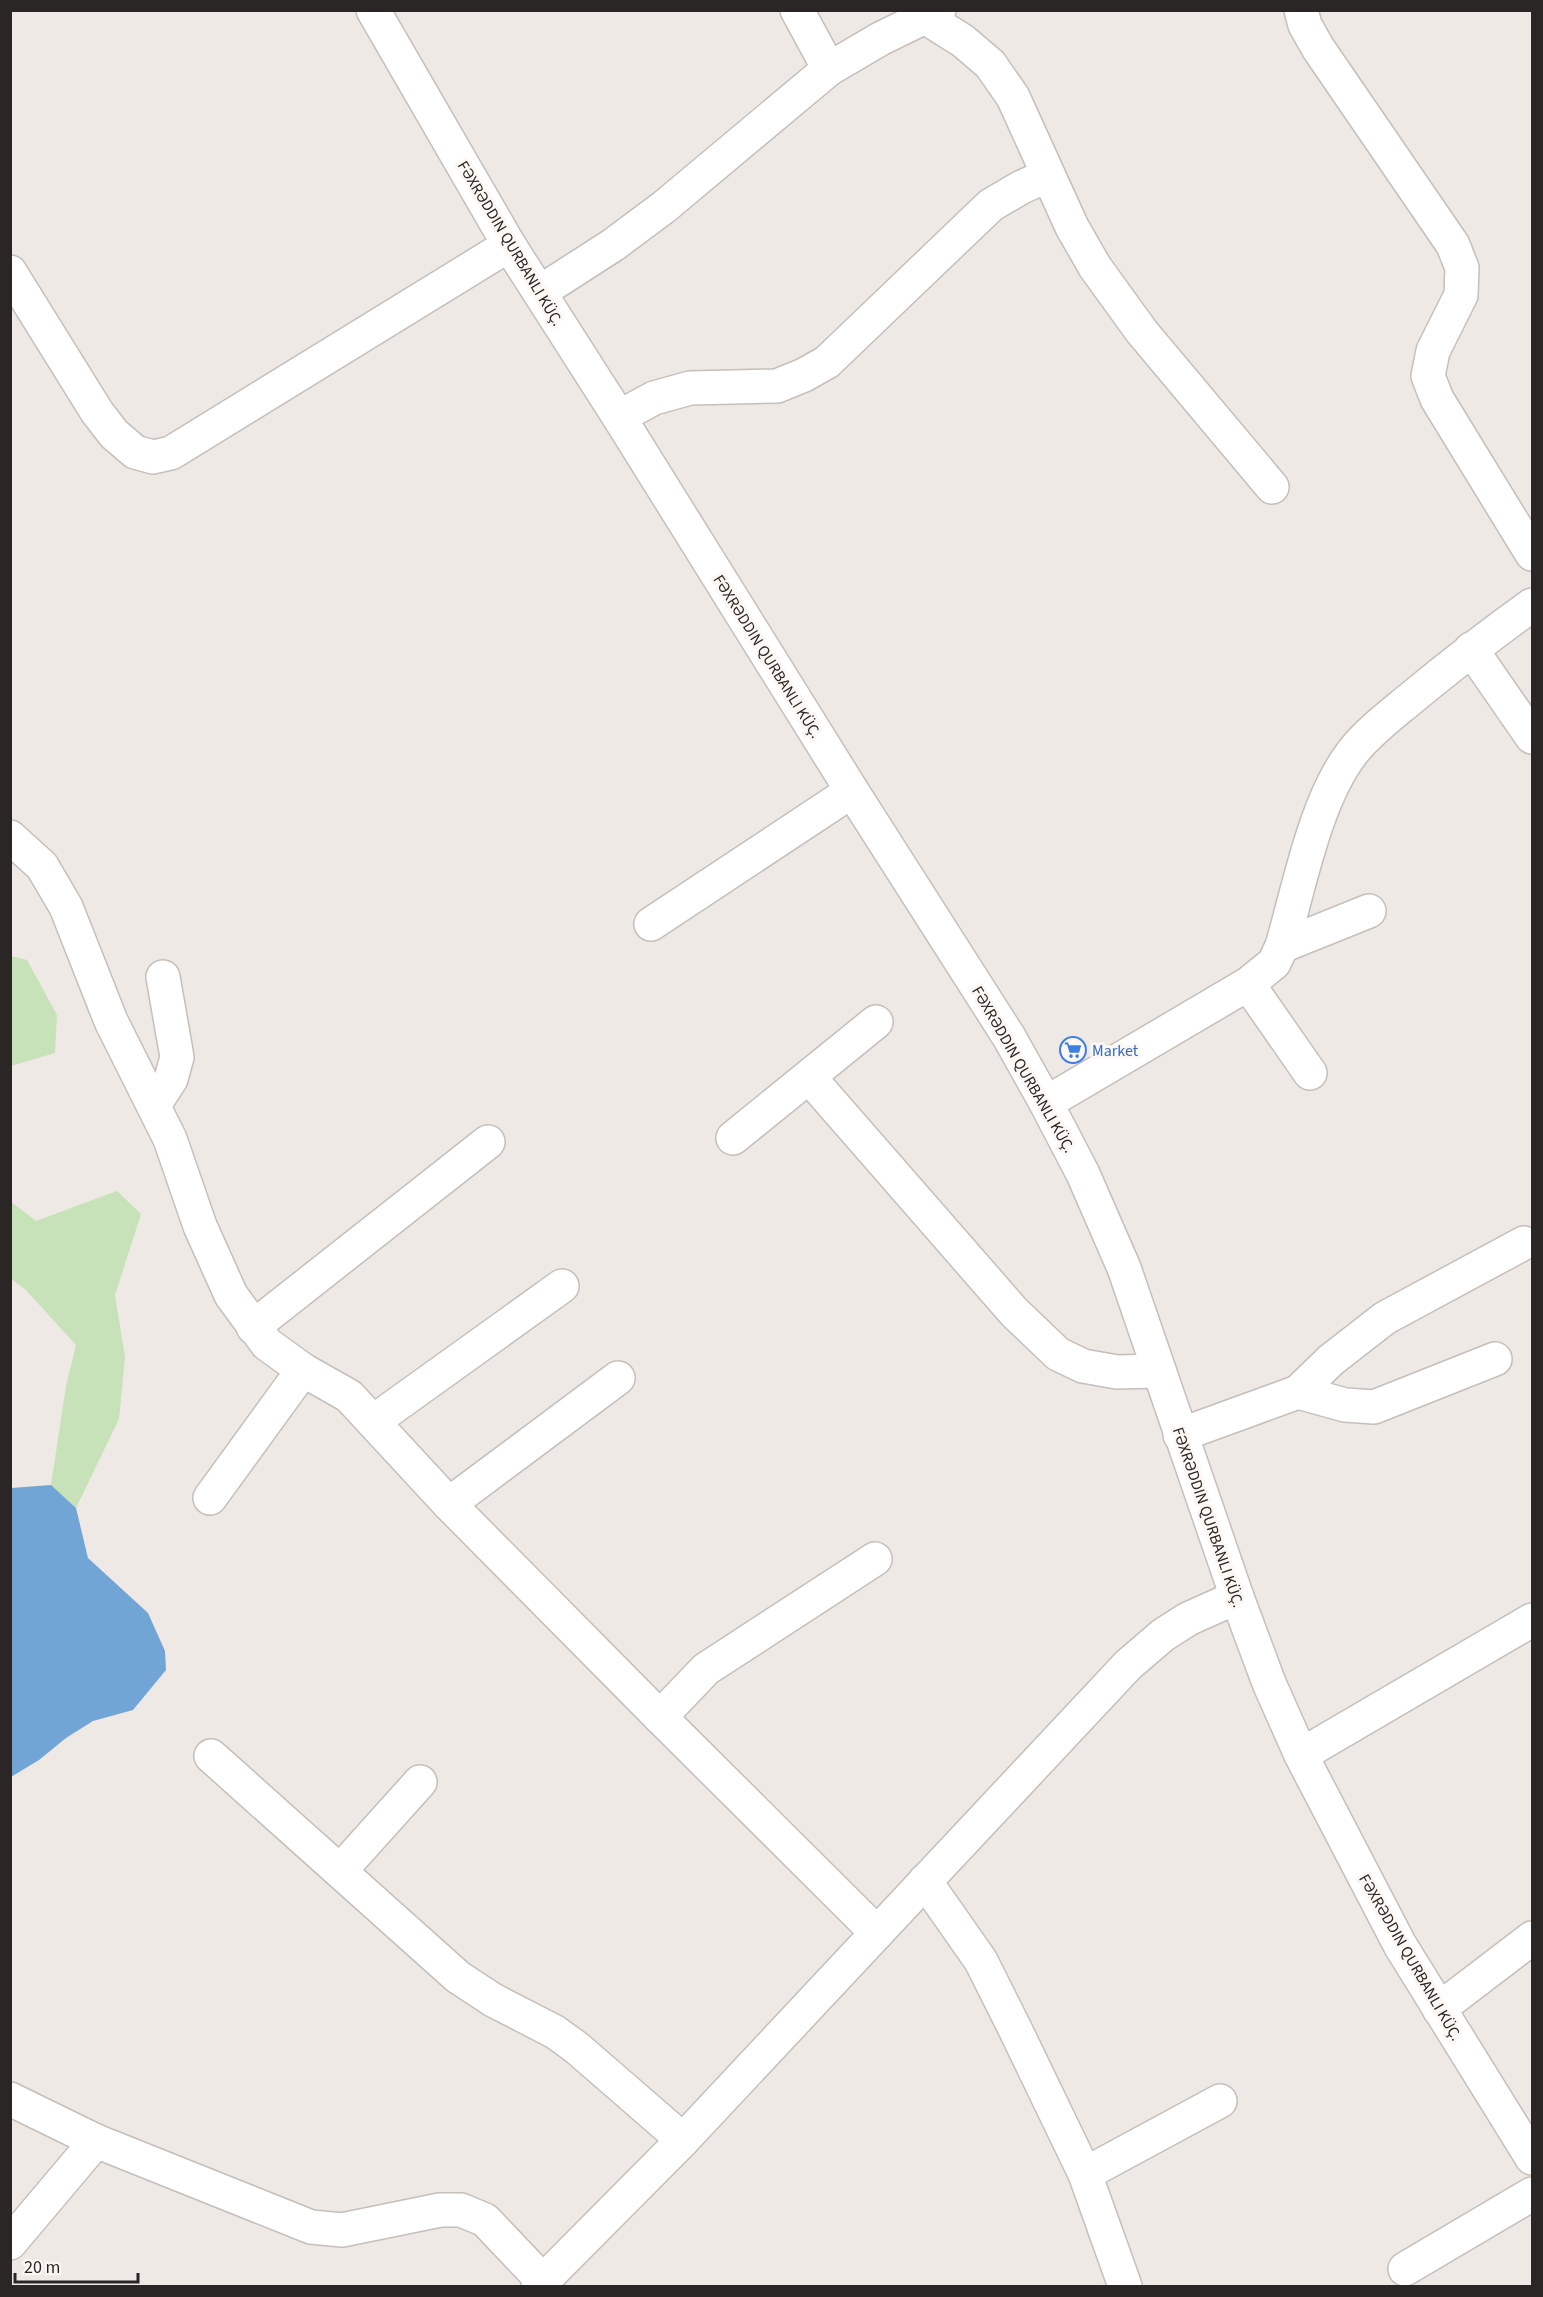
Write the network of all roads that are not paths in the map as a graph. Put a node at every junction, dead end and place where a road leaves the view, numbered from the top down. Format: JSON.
{"nodes":[{"id":1,"x":373,"y":10,"type":"edge"},
{"id":2,"x":797,"y":10,"type":"edge"},
{"id":3,"x":1301,"y":10,"type":"edge"},
{"id":4,"x":932,"y":14,"type":"edge"},
{"id":5,"x":829,"y":69,"type":"junction"},
{"id":6,"x":1048,"y":175,"type":"junction"},
{"id":7,"x":509,"y":246,"type":"junction"},
{"id":8,"x":10,"y":272,"type":"edge"},
{"id":9,"x":540,"y":292,"type":"junction"},
{"id":10,"x":620,"y":417,"type":"junction"},
{"id":11,"x":1272,"y":487,"type":"dead end"},
{"id":12,"x":1533,"y":554,"type":"edge"},
{"id":13,"x":1533,"y":605,"type":"edge"},
{"id":14,"x":1471,"y":649,"type":"junction"},
{"id":15,"x":1533,"y":737,"type":"edge"},
{"id":16,"x":852,"y":791,"type":"junction"},
{"id":17,"x":10,"y":837,"type":"edge"},
{"id":18,"x":1369,"y":911,"type":"dead end"},
{"id":19,"x":651,"y":924,"type":"dead end"},
{"id":20,"x":1282,"y":946,"type":"junction"},
{"id":21,"x":163,"y":977,"type":"dead end"},
{"id":22,"x":1248,"y":984,"type":"junction"},
{"id":23,"x":876,"y":1022,"type":"dead end"},
{"id":24,"x":1310,"y":1073,"type":"dead end"},
{"id":25,"x":808,"y":1077,"type":"junction"},
{"id":26,"x":1046,"y":1103,"type":"junction"},
{"id":27,"x":154,"y":1104,"type":"junction"},
{"id":28,"x":734,"y":1138,"type":"dead end"},
{"id":29,"x":488,"y":1142,"type":"dead end"},
{"id":30,"x":1524,"y":1243,"type":"dead end"},
{"id":31,"x":562,"y":1286,"type":"dead end"},
{"id":32,"x":253,"y":1326,"type":"junction"},
{"id":33,"x":1496,"y":1359,"type":"dead end"},
{"id":34,"x":303,"y":1370,"type":"junction"},
{"id":35,"x":1158,"y":1371,"type":"junction"},
{"id":36,"x":618,"y":1378,"type":"dead end"},
{"id":37,"x":1299,"y":1392,"type":"junction"},
{"id":38,"x":374,"y":1421,"type":"junction"},
{"id":39,"x":1180,"y":1435,"type":"junction"},
{"id":40,"x":210,"y":1498,"type":"dead end"},
{"id":41,"x":449,"y":1504,"type":"junction"},
{"id":42,"x":876,"y":1559,"type":"dead end"},
{"id":43,"x":1237,"y":1597,"type":"junction"},
{"id":44,"x":1533,"y":1620,"type":"edge"},
{"id":45,"x":660,"y":1717,"type":"junction"},
{"id":46,"x":1301,"y":1755,"type":"junction"},
{"id":47,"x":211,"y":1756,"type":"dead end"},
{"id":48,"x":420,"y":1782,"type":"dead end"},
{"id":49,"x":340,"y":1871,"type":"junction"},
{"id":50,"x":925,"y":1881,"type":"junction"},
{"id":51,"x":877,"y":1933,"type":"junction"},
{"id":52,"x":1533,"y":1938,"type":"edge"},
{"id":53,"x":1439,"y":2009,"type":"junction"},
{"id":54,"x":10,"y":2099,"type":"edge"},
{"id":55,"x":1220,"y":2101,"type":"dead end"},
{"id":56,"x":683,"y":2140,"type":"junction"},
{"id":57,"x":96,"y":2141,"type":"junction"},
{"id":58,"x":1533,"y":2158,"type":"edge"},
{"id":59,"x":1085,"y":2174,"type":"junction"},
{"id":60,"x":1533,"y":2194,"type":"edge"},
{"id":61,"x":10,"y":2243,"type":"edge"},
{"id":62,"x":1405,"y":2269,"type":"dead end"},
{"id":63,"x":542,"y":2285,"type":"edge"},
{"id":64,"x":1125,"y":2286,"type":"edge"}],
"edges":[{"from":1,"to":7,"type":"street"},
{"from":2,"to":5,"type":"street"},
{"from":3,"to":12,"type":"street"},
{"from":4,"to":5,"type":"street"},
{"from":4,"to":6,"type":"street"},
{"from":5,"to":9,"type":"street"},
{"from":6,"to":10,"type":"street"},
{"from":6,"to":11,"type":"street"},
{"from":7,"to":8,"type":"street"},
{"from":7,"to":9,"type":"street"},
{"from":9,"to":10,"type":"street"},
{"from":10,"to":16,"type":"street"},
{"from":13,"to":14,"type":"street"},
{"from":14,"to":15,"type":"street"},
{"from":14,"to":20,"type":"street"},
{"from":16,"to":19,"type":"street"},
{"from":16,"to":26,"type":"street"},
{"from":17,"to":27,"type":"street"},
{"from":18,"to":20,"type":"street"},
{"from":20,"to":22,"type":"street"},
{"from":21,"to":27,"type":"street"},
{"from":22,"to":24,"type":"street"},
{"from":22,"to":26,"type":"street"},
{"from":23,"to":25,"type":"street"},
{"from":25,"to":28,"type":"street"},
{"from":25,"to":35,"type":"street"},
{"from":26,"to":35,"type":"street"},
{"from":27,"to":32,"type":"street"},
{"from":29,"to":32,"type":"street"},
{"from":30,"to":37,"type":"street"},
{"from":31,"to":38,"type":"street"},
{"from":32,"to":34,"type":"street"},
{"from":33,"to":37,"type":"street"},
{"from":34,"to":38,"type":"street"},
{"from":34,"to":40,"type":"street"},
{"from":35,"to":39,"type":"street"},
{"from":36,"to":41,"type":"street"},
{"from":37,"to":39,"type":"street"},
{"from":38,"to":41,"type":"street"},
{"from":39,"to":43,"type":"street"},
{"from":41,"to":45,"type":"street"},
{"from":42,"to":45,"type":"street"},
{"from":43,"to":46,"type":"street"},
{"from":43,"to":50,"type":"street"},
{"from":44,"to":46,"type":"street"},
{"from":45,"to":51,"type":"street"},
{"from":46,"to":53,"type":"street"},
{"from":47,"to":49,"type":"street"},
{"from":48,"to":49,"type":"street"},
{"from":49,"to":56,"type":"street"},
{"from":50,"to":51,"type":"street"},
{"from":50,"to":59,"type":"street"},
{"from":51,"to":56,"type":"street"},
{"from":52,"to":53,"type":"street"},
{"from":53,"to":58,"type":"street"},
{"from":54,"to":57,"type":"street"},
{"from":55,"to":59,"type":"street"},
{"from":56,"to":63,"type":"street"},
{"from":57,"to":61,"type":"street"},
{"from":57,"to":63,"type":"street"},
{"from":59,"to":64,"type":"street"},
{"from":60,"to":62,"type":"street"}]}
